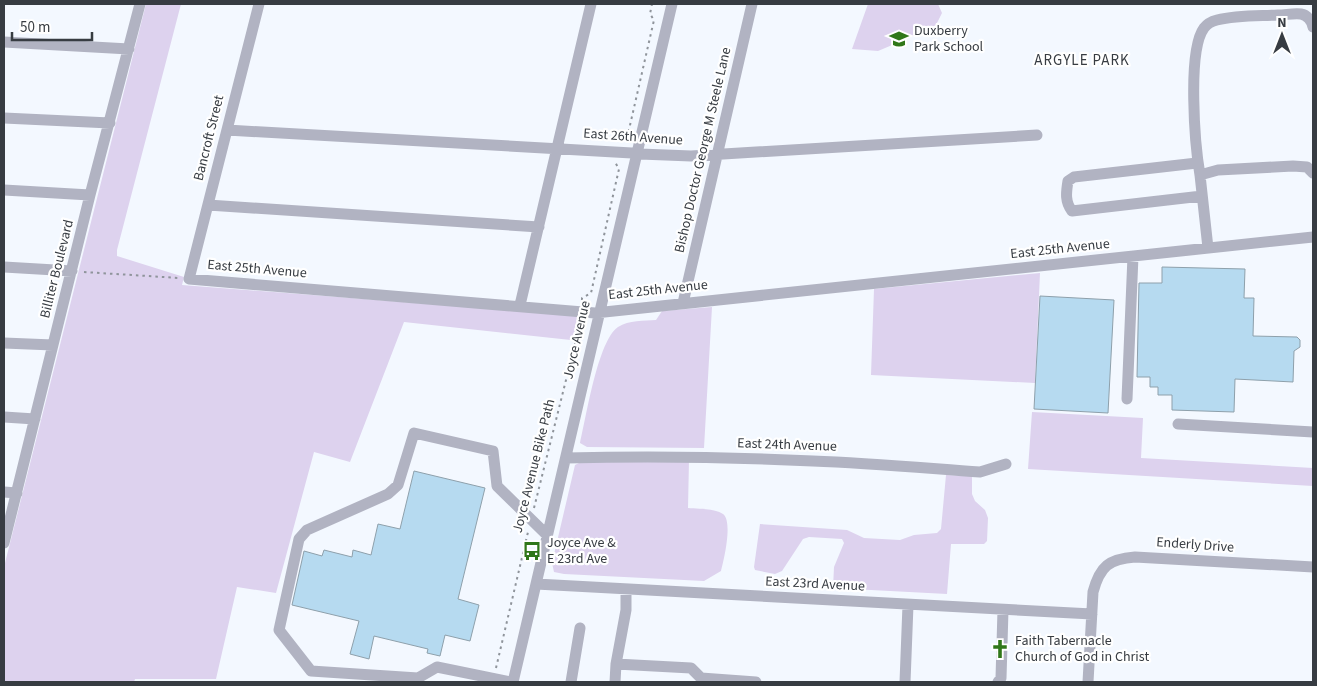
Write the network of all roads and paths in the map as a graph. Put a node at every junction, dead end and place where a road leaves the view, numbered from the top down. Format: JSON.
{"nodes":[{"id":1,"x":140,"y":4,"type":"edge"},
{"id":2,"x":259,"y":4,"type":"edge"},
{"id":3,"x":591,"y":4,"type":"edge"},
{"id":4,"x":652,"y":4,"type":"edge"},
{"id":5,"x":661,"y":4,"type":"edge"},
{"id":6,"x":671,"y":4,"type":"edge"},
{"id":7,"x":752,"y":4,"type":"edge"},
{"id":8,"x":1313,"y":27,"type":"edge"},
{"id":9,"x":4,"y":42,"type":"edge"},
{"id":10,"x":128,"y":49,"type":"junction"},
{"id":11,"x":4,"y":118,"type":"edge"},
{"id":12,"x":110,"y":123,"type":"junction"},
{"id":13,"x":227,"y":130,"type":"junction"},
{"id":14,"x":1037,"y":134,"type":"dead end"},
{"id":15,"x":558,"y":148,"type":"junction"},
{"id":16,"x":618,"y":152,"type":"junction"},
{"id":17,"x":636,"y":153,"type":"junction"},
{"id":18,"x":717,"y":154,"type":"junction"},
{"id":19,"x":1198,"y":163,"type":"junction"},
{"id":20,"x":1313,"y":173,"type":"edge"},
{"id":21,"x":1200,"y":175,"type":"junction"},
{"id":22,"x":4,"y":190,"type":"edge"},
{"id":23,"x":90,"y":195,"type":"junction"},
{"id":24,"x":1202,"y":196,"type":"junction"},
{"id":25,"x":208,"y":205,"type":"junction"},
{"id":26,"x":539,"y":227,"type":"junction"},
{"id":27,"x":1313,"y":237,"type":"edge"},
{"id":28,"x":1208,"y":248,"type":"junction"},
{"id":29,"x":1133,"y":256,"type":"junction"},
{"id":30,"x":4,"y":267,"type":"edge"},
{"id":31,"x":72,"y":271,"type":"junction"},
{"id":32,"x":188,"y":279,"type":"junction"},
{"id":33,"x":683,"y":303,"type":"junction"},
{"id":34,"x":520,"y":305,"type":"junction"},
{"id":35,"x":578,"y":311,"type":"junction"},
{"id":36,"x":598,"y":312,"type":"junction"},
{"id":37,"x":4,"y":342,"type":"edge"},
{"id":38,"x":53,"y":345,"type":"junction"},
{"id":39,"x":1126,"y":399,"type":"dead end"},
{"id":40,"x":4,"y":417,"type":"edge"},
{"id":41,"x":35,"y":419,"type":"junction"},
{"id":42,"x":1178,"y":424,"type":"dead end"},
{"id":43,"x":1313,"y":432,"type":"edge"},
{"id":44,"x":566,"y":458,"type":"junction"},
{"id":45,"x":1006,"y":464,"type":"dead end"},
{"id":46,"x":4,"y":492,"type":"edge"},
{"id":47,"x":17,"y":493,"type":"junction"},
{"id":48,"x":530,"y":519,"type":"junction"},
{"id":49,"x":547,"y":535,"type":"junction"},
{"id":50,"x":4,"y":543,"type":"edge"},
{"id":51,"x":1313,"y":567,"type":"edge"},
{"id":52,"x":536,"y":584,"type":"junction"},
{"id":53,"x":626,"y":590,"type":"junction"},
{"id":54,"x":908,"y":604,"type":"junction"},
{"id":55,"x":1003,"y":610,"type":"junction"},
{"id":56,"x":1092,"y":614,"type":"junction"},
{"id":57,"x":580,"y":628,"type":"dead end"},
{"id":58,"x":616,"y":664,"type":"junction"},
{"id":59,"x":493,"y":679,"type":"junction"},
{"id":60,"x":512,"y":682,"type":"edge"},
{"id":61,"x":571,"y":682,"type":"edge"},
{"id":62,"x":615,"y":682,"type":"edge"},
{"id":63,"x":756,"y":682,"type":"edge"},
{"id":64,"x":905,"y":682,"type":"edge"},
{"id":65,"x":998,"y":682,"type":"edge"},
{"id":66,"x":1088,"y":682,"type":"edge"}],
"edges":[{"from":1,"to":10,"type":"street","name":"Billiter Boulevard"},
{"from":2,"to":13,"type":"street","name":"Bancroft Street"},
{"from":3,"to":15,"type":"street"},
{"from":4,"to":16,"type":"path"},
{"from":5,"to":6,"type":"street"},
{"from":6,"to":17,"type":"street","name":"Joyce Avenue"},
{"from":7,"to":18,"type":"street","name":"Bishop Doctor George M Steele Lane"},
{"from":8,"to":19,"type":"street"},
{"from":9,"to":10,"type":"street"},
{"from":10,"to":12,"type":"street","name":"Billiter Boulevard"},
{"from":11,"to":12,"type":"street"},
{"from":12,"to":23,"type":"street","name":"Billiter Boulevard"},
{"from":13,"to":15,"type":"street","name":"East 26th Avenue"},
{"from":13,"to":25,"type":"street","name":"Bancroft Street"},
{"from":14,"to":18,"type":"street","name":"East 26th Avenue"},
{"from":15,"to":16,"type":"street","name":"East 26th Avenue"},
{"from":15,"to":26,"type":"street"},
{"from":16,"to":17,"type":"street","name":"East 26th Avenue"},
{"from":16,"to":35,"type":"path"},
{"from":17,"to":18,"type":"street","name":"East 26th Avenue"},
{"from":17,"to":36,"type":"street","name":"Joyce Avenue"},
{"from":18,"to":33,"type":"street","name":"Bishop Doctor George M Steele Lane"},
{"from":19,"to":21,"type":"street"},
{"from":19,"to":24,"type":"street"},
{"from":20,"to":21,"type":"street"},
{"from":21,"to":24,"type":"street"},
{"from":22,"to":23,"type":"street"},
{"from":23,"to":31,"type":"street","name":"Billiter Boulevard"},
{"from":24,"to":28,"type":"street"},
{"from":25,"to":26,"type":"street"},
{"from":25,"to":32,"type":"street","name":"Bancroft Street"},
{"from":26,"to":34,"type":"street"},
{"from":27,"to":28,"type":"street","name":"East 25th Avenue"},
{"from":28,"to":29,"type":"street","name":"East 25th Avenue"},
{"from":29,"to":33,"type":"street","name":"East 25th Avenue"},
{"from":29,"to":39,"type":"street"},
{"from":30,"to":31,"type":"street"},
{"from":31,"to":32,"type":"path","name":"East 25th Avenue"},
{"from":31,"to":38,"type":"street","name":"Billiter Boulevard"},
{"from":32,"to":34,"type":"street","name":"East 25th Avenue"},
{"from":33,"to":36,"type":"street","name":"East 25th Avenue"},
{"from":34,"to":35,"type":"street","name":"East 25th Avenue"},
{"from":35,"to":36,"type":"street","name":"East 25th Avenue"},
{"from":35,"to":48,"type":"path","name":"Joyce Avenue Bike Path"},
{"from":36,"to":44,"type":"street","name":"Joyce Avenue"},
{"from":37,"to":38,"type":"street"},
{"from":38,"to":41,"type":"street","name":"Billiter Boulevard"},
{"from":40,"to":41,"type":"street"},
{"from":41,"to":47,"type":"street","name":"Billiter Boulevard"},
{"from":42,"to":43,"type":"street"},
{"from":44,"to":45,"type":"street","name":"East 24th Avenue"},
{"from":44,"to":49,"type":"street","name":"Joyce Avenue"},
{"from":46,"to":47,"type":"street"},
{"from":47,"to":50,"type":"street","name":"Billiter Boulevard"},
{"from":48,"to":49,"type":"street"},
{"from":48,"to":59,"type":"path","name":"Joyce Avenue Bike Path"},
{"from":48,"to":59,"type":"street"},
{"from":49,"to":52,"type":"street","name":"Joyce Avenue"},
{"from":51,"to":56,"type":"street","name":"Enderly Drive"},
{"from":52,"to":53,"type":"street","name":"East 23rd Avenue"},
{"from":52,"to":60,"type":"street","name":"Joyce Avenue"},
{"from":53,"to":54,"type":"street","name":"East 23rd Avenue"},
{"from":53,"to":58,"type":"street"},
{"from":54,"to":55,"type":"street","name":"East 23rd Avenue"},
{"from":54,"to":64,"type":"street"},
{"from":55,"to":56,"type":"street","name":"East 23rd Avenue"},
{"from":55,"to":65,"type":"street"},
{"from":56,"to":66,"type":"street","name":"Enderly Drive"},
{"from":57,"to":61,"type":"street"},
{"from":58,"to":62,"type":"street"},
{"from":58,"to":63,"type":"street"},
{"from":59,"to":60,"type":"street"}]}
